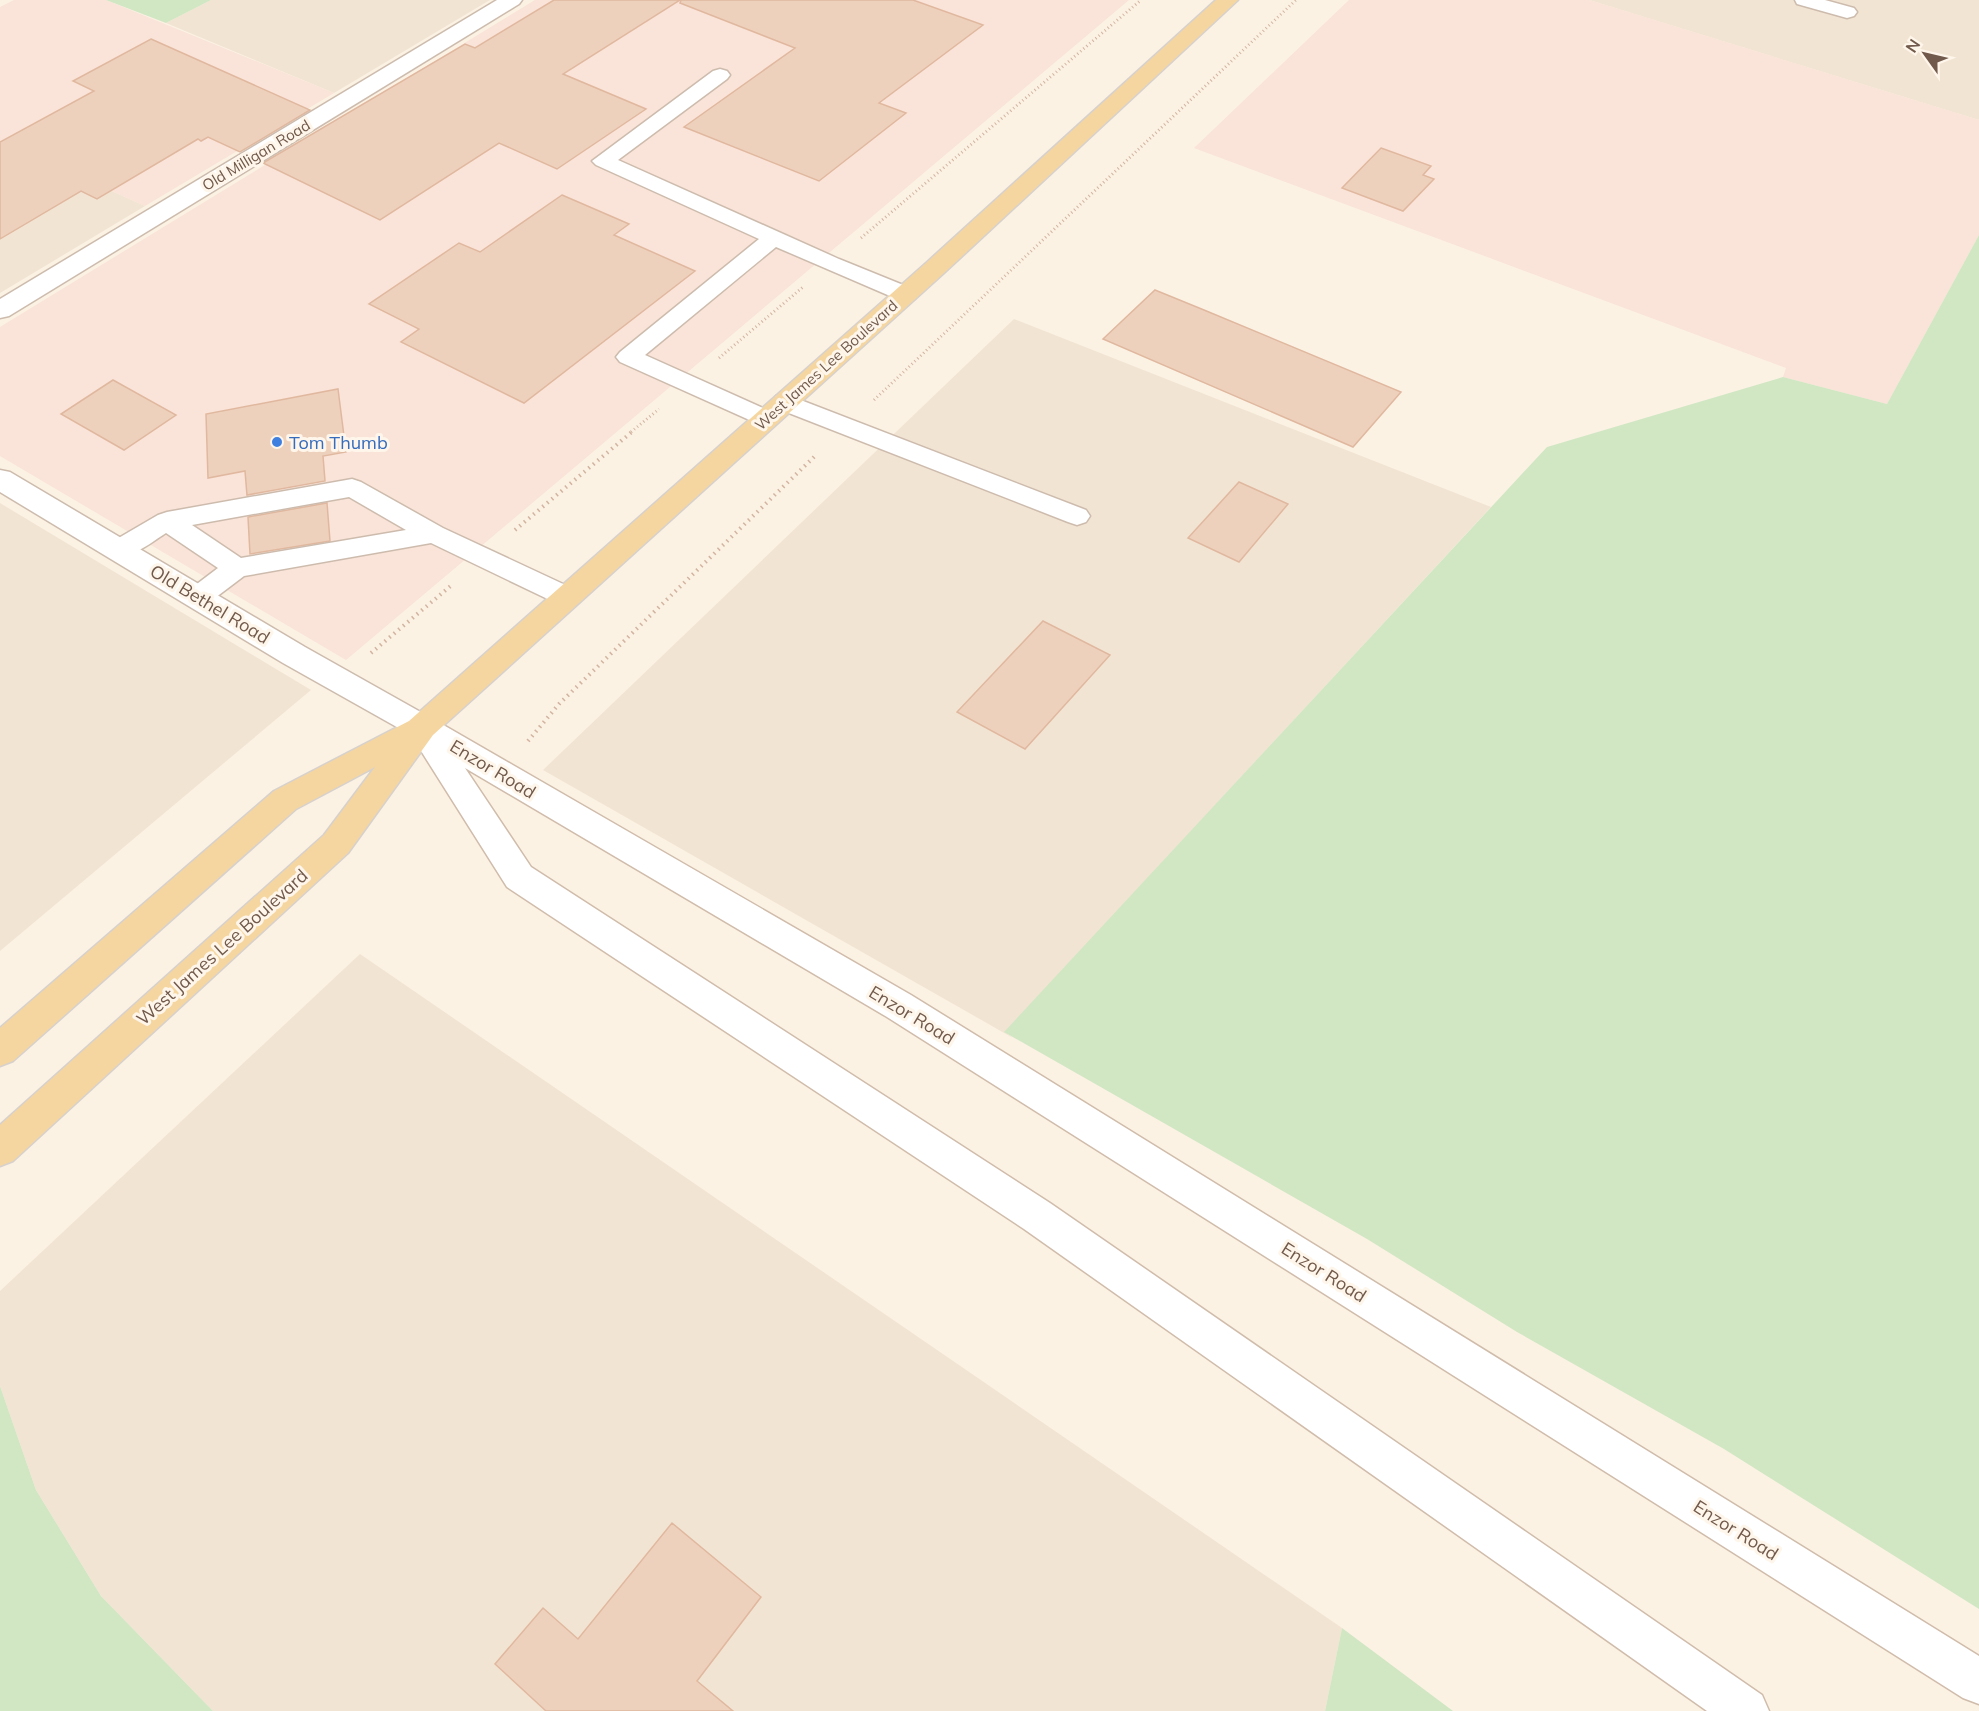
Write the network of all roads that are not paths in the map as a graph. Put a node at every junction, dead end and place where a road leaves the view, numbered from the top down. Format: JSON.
{"nodes":[{"id":1,"x":512,"y":0,"type":"edge"},
{"id":2,"x":1228,"y":0,"type":"edge"},
{"id":3,"x":1804,"y":0,"type":"edge"},
{"id":4,"x":1847,"y":12,"type":"dead end"},
{"id":5,"x":720,"y":75,"type":"dead end"},
{"id":6,"x":774,"y":238,"type":"junction"},
{"id":7,"x":905,"y":294,"type":"junction"},
{"id":8,"x":0,"y":310,"type":"edge"},
{"id":9,"x":785,"y":402,"type":"junction"},
{"id":10,"x":765,"y":419,"type":"junction"},
{"id":11,"x":0,"y":479,"type":"edge"},
{"id":12,"x":1077,"y":516,"type":"dead end"},
{"id":13,"x":167,"y":521,"type":"junction"},
{"id":14,"x":434,"y":534,"type":"junction"},
{"id":15,"x":118,"y":549,"type":"junction"},
{"id":16,"x":237,"y":568,"type":"junction"},
{"id":17,"x":198,"y":597,"type":"junction"},
{"id":18,"x":567,"y":597,"type":"junction"},
{"id":19,"x":422,"y":727,"type":"junction"},
{"id":20,"x":0,"y":1050,"type":"edge"},
{"id":21,"x":0,"y":1149,"type":"edge"},
{"id":22,"x":1979,"y":1682,"type":"edge"},
{"id":23,"x":1746,"y":1711,"type":"edge"}],
"edges":[{"from":1,"to":8,"type":"main road","name":"Old Milligan Road"},
{"from":2,"to":7,"type":"main road","name":"West James Lee Boulevard"},
{"from":3,"to":4,"type":"lane"},
{"from":5,"to":6,"type":"lane"},
{"from":6,"to":7,"type":"lane"},
{"from":6,"to":10,"type":"lane"},
{"from":7,"to":9,"type":"main road","name":"West James Lee Boulevard"},
{"from":9,"to":10,"type":"main road","name":"West James Lee Boulevard"},
{"from":9,"to":12,"type":"lane"},
{"from":10,"to":18,"type":"main road","name":"West James Lee Boulevard"},
{"from":11,"to":15,"type":"main road","name":"Old Bethel Road"},
{"from":13,"to":14,"type":"lane"},
{"from":13,"to":15,"type":"lane"},
{"from":13,"to":16,"type":"lane"},
{"from":14,"to":16,"type":"lane"},
{"from":14,"to":18,"type":"lane"},
{"from":15,"to":17,"type":"main road","name":"Old Bethel Road"},
{"from":16,"to":17,"type":"lane"},
{"from":17,"to":19,"type":"main road","name":"Old Bethel Road"},
{"from":18,"to":19,"type":"main road","name":"West James Lee Boulevard"},
{"from":19,"to":20,"type":"main road","name":"West James Lee Boulevard"},
{"from":19,"to":21,"type":"main road","name":"West James Lee Boulevard"},
{"from":19,"to":22,"type":"main road","name":"Enzor Road"},
{"from":19,"to":23,"type":"main road","name":"Enzor Road"}]}
